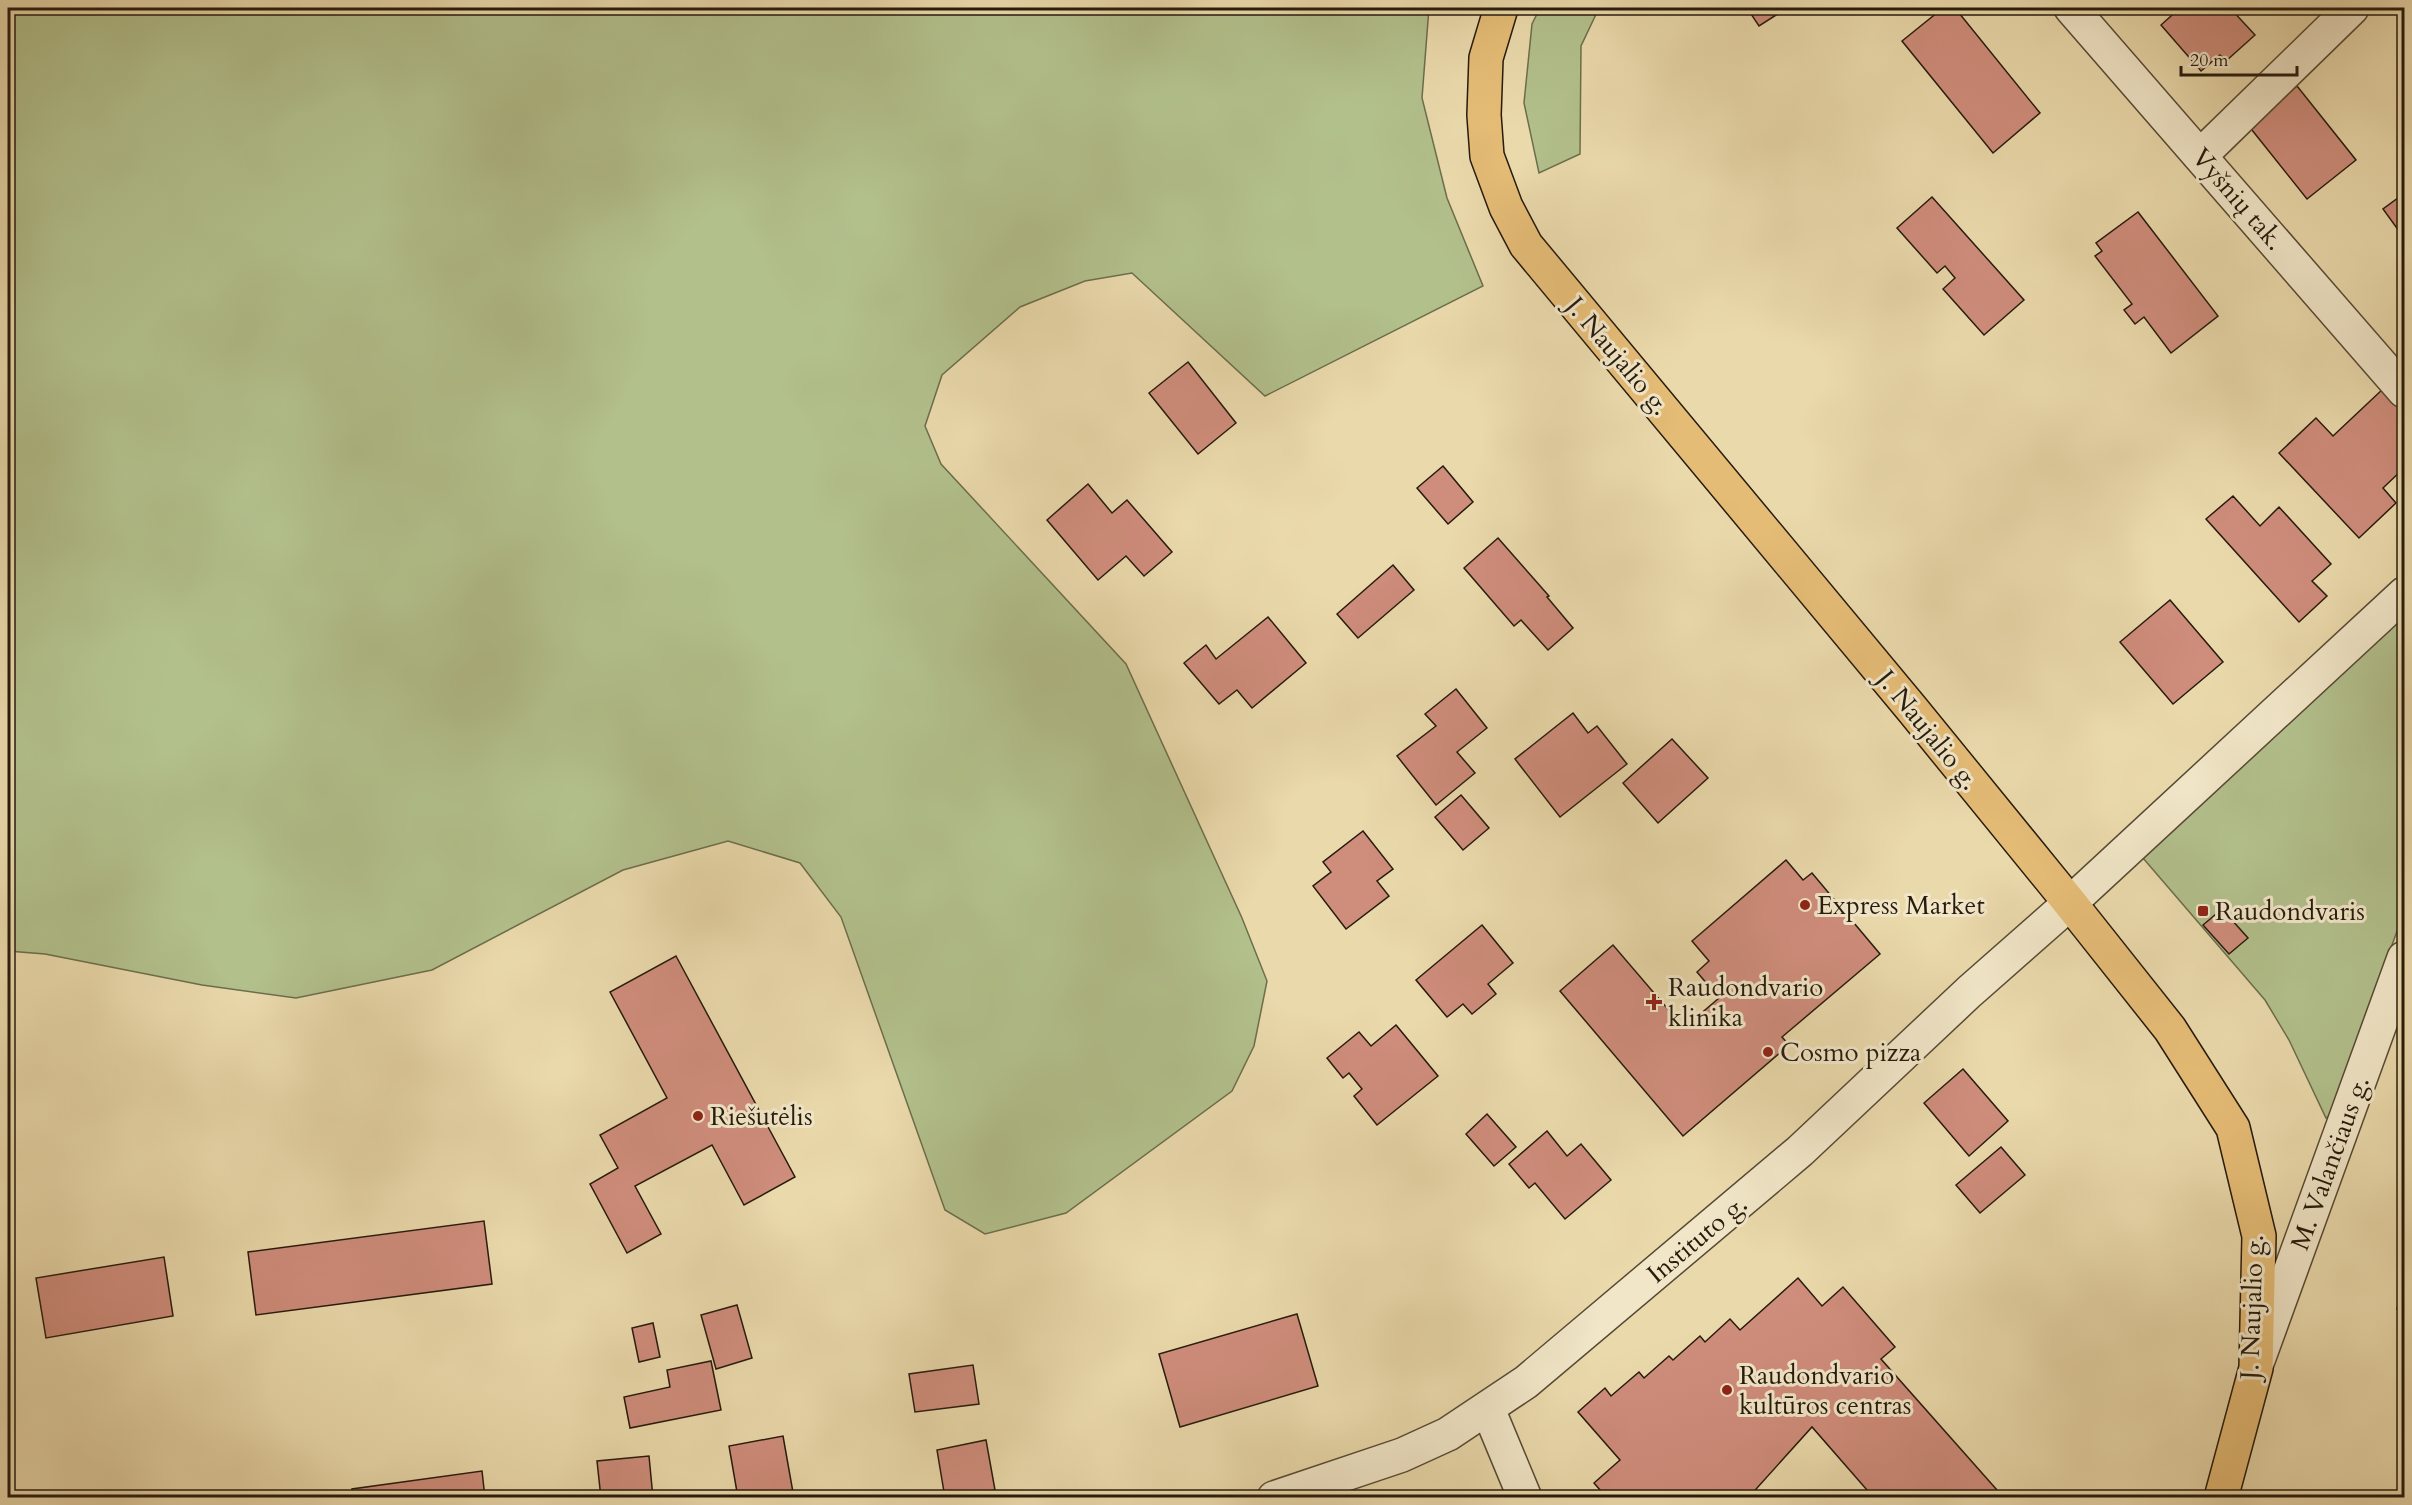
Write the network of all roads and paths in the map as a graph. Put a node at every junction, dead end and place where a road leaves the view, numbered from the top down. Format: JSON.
{"nodes":[{"id":1,"x":1501,"y":8,"type":"edge"},
{"id":2,"x":2071,"y":8,"type":"edge"},
{"id":3,"x":2352,"y":8,"type":"edge"},
{"id":4,"x":2200,"y":156,"type":"junction"},
{"id":5,"x":2404,"y":391,"type":"edge"},
{"id":6,"x":2404,"y":594,"type":"edge"},
{"id":7,"x":2070,"y":903,"type":"junction"},
{"id":8,"x":2404,"y":958,"type":"edge"},
{"id":9,"x":2256,"y":1368,"type":"junction"},
{"id":10,"x":1488,"y":1409,"type":"junction"},
{"id":11,"x":1274,"y":1497,"type":"edge"},
{"id":12,"x":1525,"y":1497,"type":"edge"},
{"id":13,"x":2221,"y":1497,"type":"edge"}],
"edges":[{"from":1,"to":7,"type":"main road","name":"J. Naujalio g."},
{"from":2,"to":4,"type":"street","name":"Vyšnių tak."},
{"from":3,"to":4,"type":"street"},
{"from":4,"to":5,"type":"street","name":"Vyšnių tak."},
{"from":6,"to":7,"type":"street","name":"Instituto g."},
{"from":7,"to":9,"type":"main road","name":"J. Naujalio g."},
{"from":7,"to":10,"type":"street","name":"Instituto g."},
{"from":8,"to":9,"type":"street","name":"M. Valančiaus g."},
{"from":9,"to":13,"type":"main road","name":"J. Naujalio g."},
{"from":10,"to":11,"type":"street","name":"Instituto g."},
{"from":10,"to":12,"type":"street"}]}
